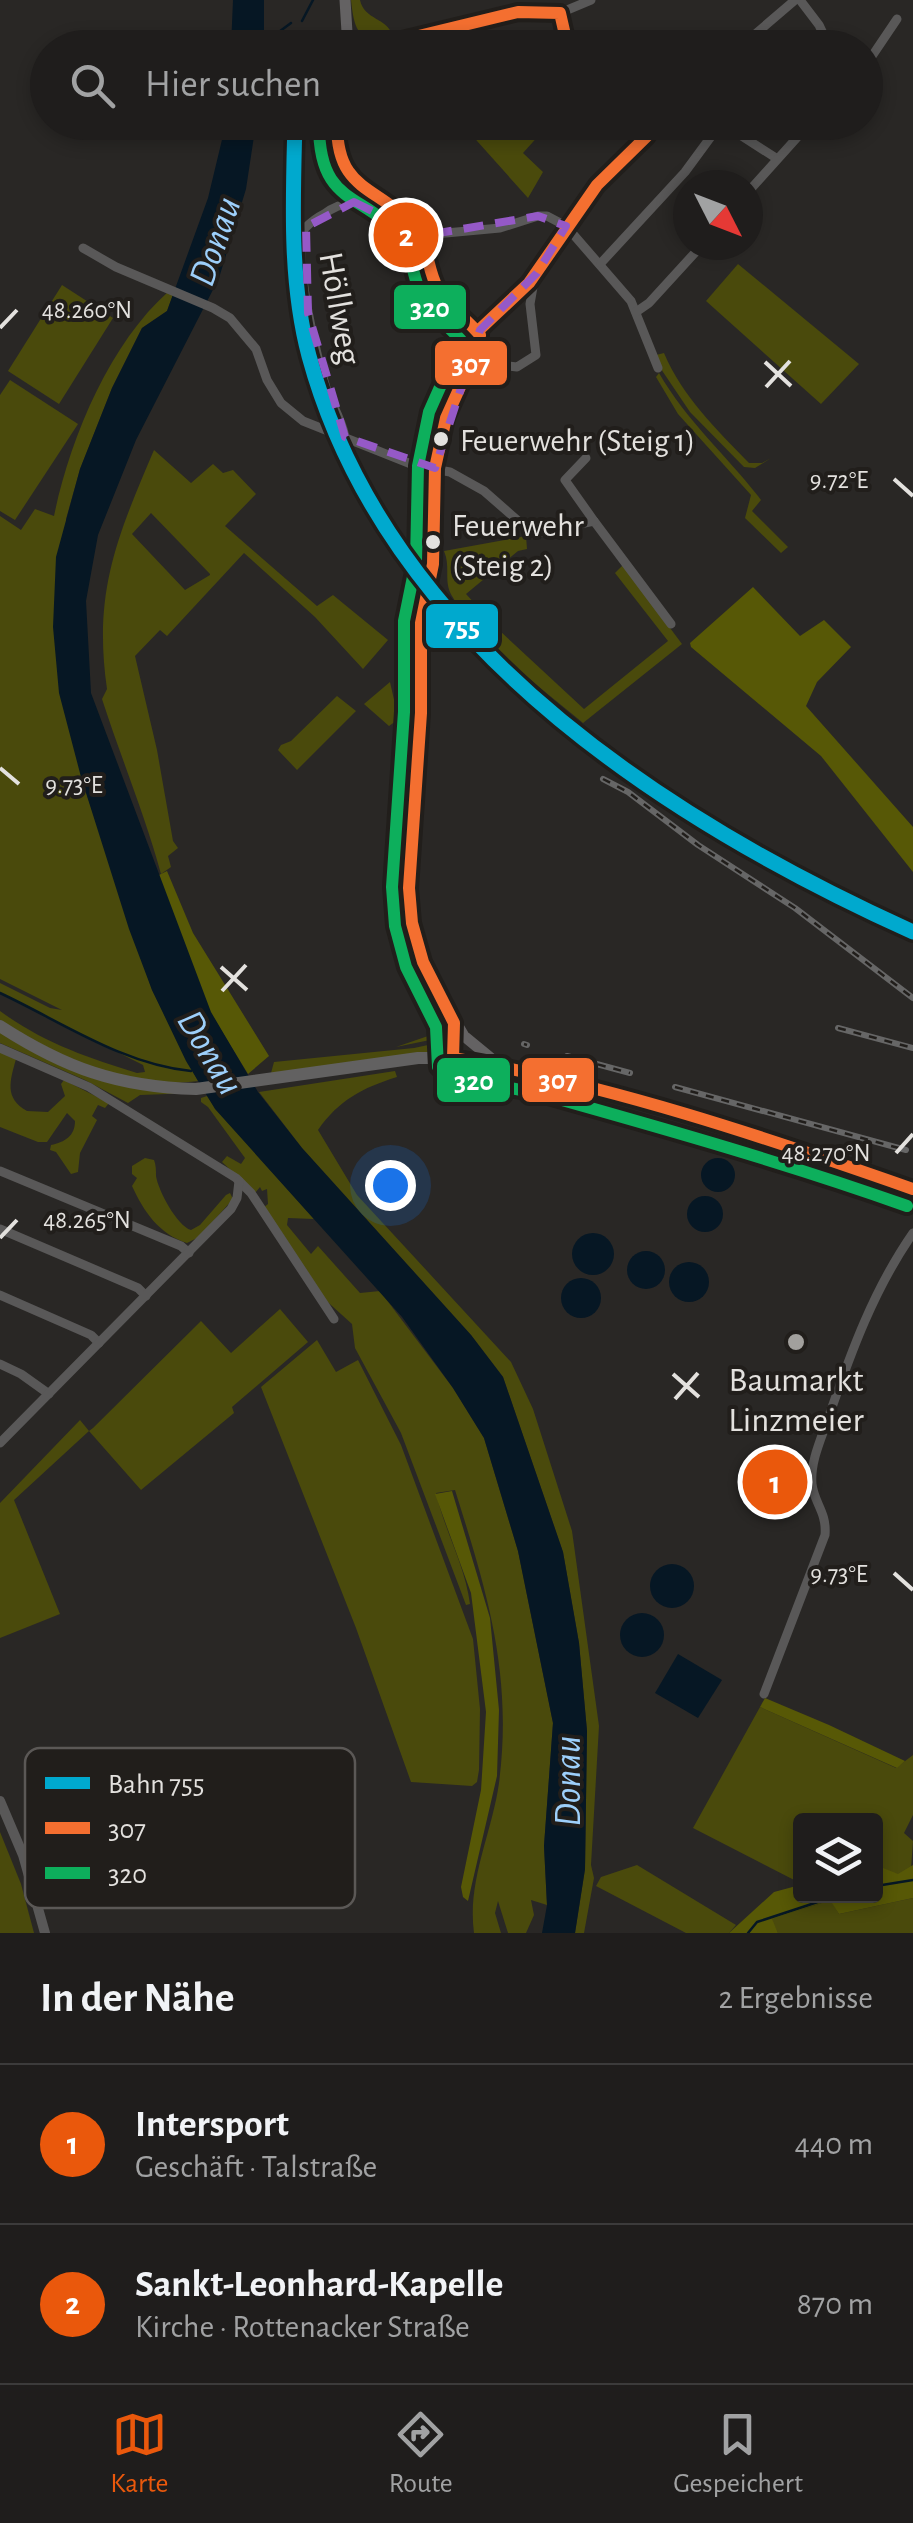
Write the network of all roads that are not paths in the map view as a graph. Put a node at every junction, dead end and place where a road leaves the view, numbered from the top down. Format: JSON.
{"nodes":[{"id":1,"x":345,"y":0,"type":"edge"},
{"id":2,"x":591,"y":0,"type":"edge"},
{"id":3,"x":798,"y":0,"type":"edge"},
{"id":4,"x":560,"y":13,"type":"junction"},
{"id":5,"x":896,"y":19,"type":"dead end"},
{"id":6,"x":348,"y":30,"type":"edge"},
{"id":7,"x":444,"y":30,"type":"edge"},
{"id":8,"x":564,"y":30,"type":"edge"},
{"id":9,"x":761,"y":30,"type":"edge"},
{"id":10,"x":821,"y":30,"type":"edge"},
{"id":11,"x":883,"y":38,"type":"edge"},
{"id":12,"x":336,"y":140,"type":"edge"},
{"id":13,"x":642,"y":140,"type":"edge"},
{"id":14,"x":708,"y":140,"type":"edge"},
{"id":15,"x":747,"y":140,"type":"edge"},
{"id":16,"x":794,"y":140,"type":"edge"},
{"id":17,"x":776,"y":158,"type":"junction"},
{"id":18,"x":763,"y":174,"type":"edge"},
{"id":19,"x":392,"y":210,"type":"junction"},
{"id":20,"x":566,"y":226,"type":"junction"},
{"id":21,"x":421,"y":239,"type":"junction"},
{"id":22,"x":83,"y":248,"type":"dead end"},
{"id":23,"x":689,"y":260,"type":"edge"},
{"id":24,"x":601,"y":264,"type":"junction"},
{"id":25,"x":529,"y":283,"type":"junction"},
{"id":26,"x":636,"y":312,"type":"junction"},
{"id":27,"x":478,"y":331,"type":"junction"},
{"id":28,"x":478,"y":347,"type":"junction"},
{"id":29,"x":658,"y":368,"type":"dead end"},
{"id":30,"x":346,"y":436,"type":"junction"},
{"id":31,"x":586,"y":458,"type":"dead end"},
{"id":32,"x":435,"y":468,"type":"junction"},
{"id":33,"x":594,"y":521,"type":"junction"},
{"id":34,"x":671,"y":624,"type":"dead end"},
{"id":35,"x":454,"y":1022,"type":"junction"},
{"id":36,"x":0,"y":1026,"type":"edge"},
{"id":37,"x":464,"y":1036,"type":"junction"},
{"id":38,"x":0,"y":1048,"type":"edge"},
{"id":39,"x":456,"y":1058,"type":"junction"},
{"id":40,"x":498,"y":1064,"type":"junction"},
{"id":41,"x":0,"y":1171,"type":"edge"},
{"id":42,"x":239,"y":1181,"type":"junction"},
{"id":43,"x":906,"y":1187,"type":"edge"},
{"id":44,"x":913,"y":1203,"type":"edge"},
{"id":45,"x":0,"y":1228,"type":"edge"},
{"id":46,"x":913,"y":1233,"type":"edge"},
{"id":47,"x":189,"y":1253,"type":"junction"},
{"id":48,"x":0,"y":1295,"type":"edge"},
{"id":49,"x":146,"y":1296,"type":"junction"},
{"id":50,"x":334,"y":1319,"type":"dead end"},
{"id":51,"x":99,"y":1343,"type":"junction"},
{"id":52,"x":0,"y":1364,"type":"edge"},
{"id":53,"x":49,"y":1394,"type":"junction"},
{"id":54,"x":0,"y":1443,"type":"edge"},
{"id":55,"x":764,"y":1694,"type":"dead end"},
{"id":56,"x":0,"y":1802,"type":"edge"},
{"id":57,"x":25,"y":1861,"type":"edge"},
{"id":58,"x":38,"y":1908,"type":"edge"},
{"id":59,"x":45,"y":1933,"type":"edge"}],
"edges":[{"from":1,"to":6,"type":"main road"},
{"from":2,"to":4,"type":"street"},
{"from":3,"to":9,"type":"street"},
{"from":3,"to":10,"type":"street"},
{"from":4,"to":7,"type":"street"},
{"from":4,"to":8,"type":"street"},
{"from":5,"to":11,"type":"street"},
{"from":12,"to":19,"type":"main road"},
{"from":13,"to":20,"type":"street"},
{"from":14,"to":24,"type":"street"},
{"from":15,"to":17,"type":"street"},
{"from":16,"to":17,"type":"street"},
{"from":17,"to":18,"type":"street"},
{"from":19,"to":21,"type":"main road"},
{"from":19,"to":30,"type":"street","name":"Höllweg"},
{"from":20,"to":21,"type":"street"},
{"from":20,"to":24,"type":"street"},
{"from":20,"to":25,"type":"street"},
{"from":21,"to":27,"type":"main road"},
{"from":22,"to":30,"type":"street"},
{"from":23,"to":26,"type":"street"},
{"from":24,"to":26,"type":"street"},
{"from":25,"to":27,"type":"street"},
{"from":25,"to":28,"type":"street"},
{"from":26,"to":29,"type":"street"},
{"from":27,"to":28,"type":"main road"},
{"from":28,"to":32,"type":"main road"},
{"from":30,"to":32,"type":"street"},
{"from":31,"to":33,"type":"street"},
{"from":32,"to":33,"type":"street"},
{"from":32,"to":35,"type":"main road"},
{"from":33,"to":34,"type":"street"},
{"from":35,"to":37,"type":"main road"},
{"from":35,"to":39,"type":"main road"},
{"from":36,"to":39,"type":"main road"},
{"from":37,"to":39,"type":"main road"},
{"from":37,"to":40,"type":"main road"},
{"from":38,"to":42,"type":"street"},
{"from":39,"to":40,"type":"main road"},
{"from":40,"to":43,"type":"main road"},
{"from":41,"to":47,"type":"street"},
{"from":42,"to":47,"type":"street"},
{"from":42,"to":50,"type":"street"},
{"from":43,"to":44,"type":"street"},
{"from":45,"to":49,"type":"street"},
{"from":46,"to":55,"type":"street"},
{"from":47,"to":49,"type":"street"},
{"from":48,"to":51,"type":"street"},
{"from":49,"to":51,"type":"street"},
{"from":51,"to":53,"type":"street"},
{"from":52,"to":53,"type":"street"},
{"from":53,"to":54,"type":"street"},
{"from":56,"to":57,"type":"street"},
{"from":58,"to":59,"type":"street"}]}
